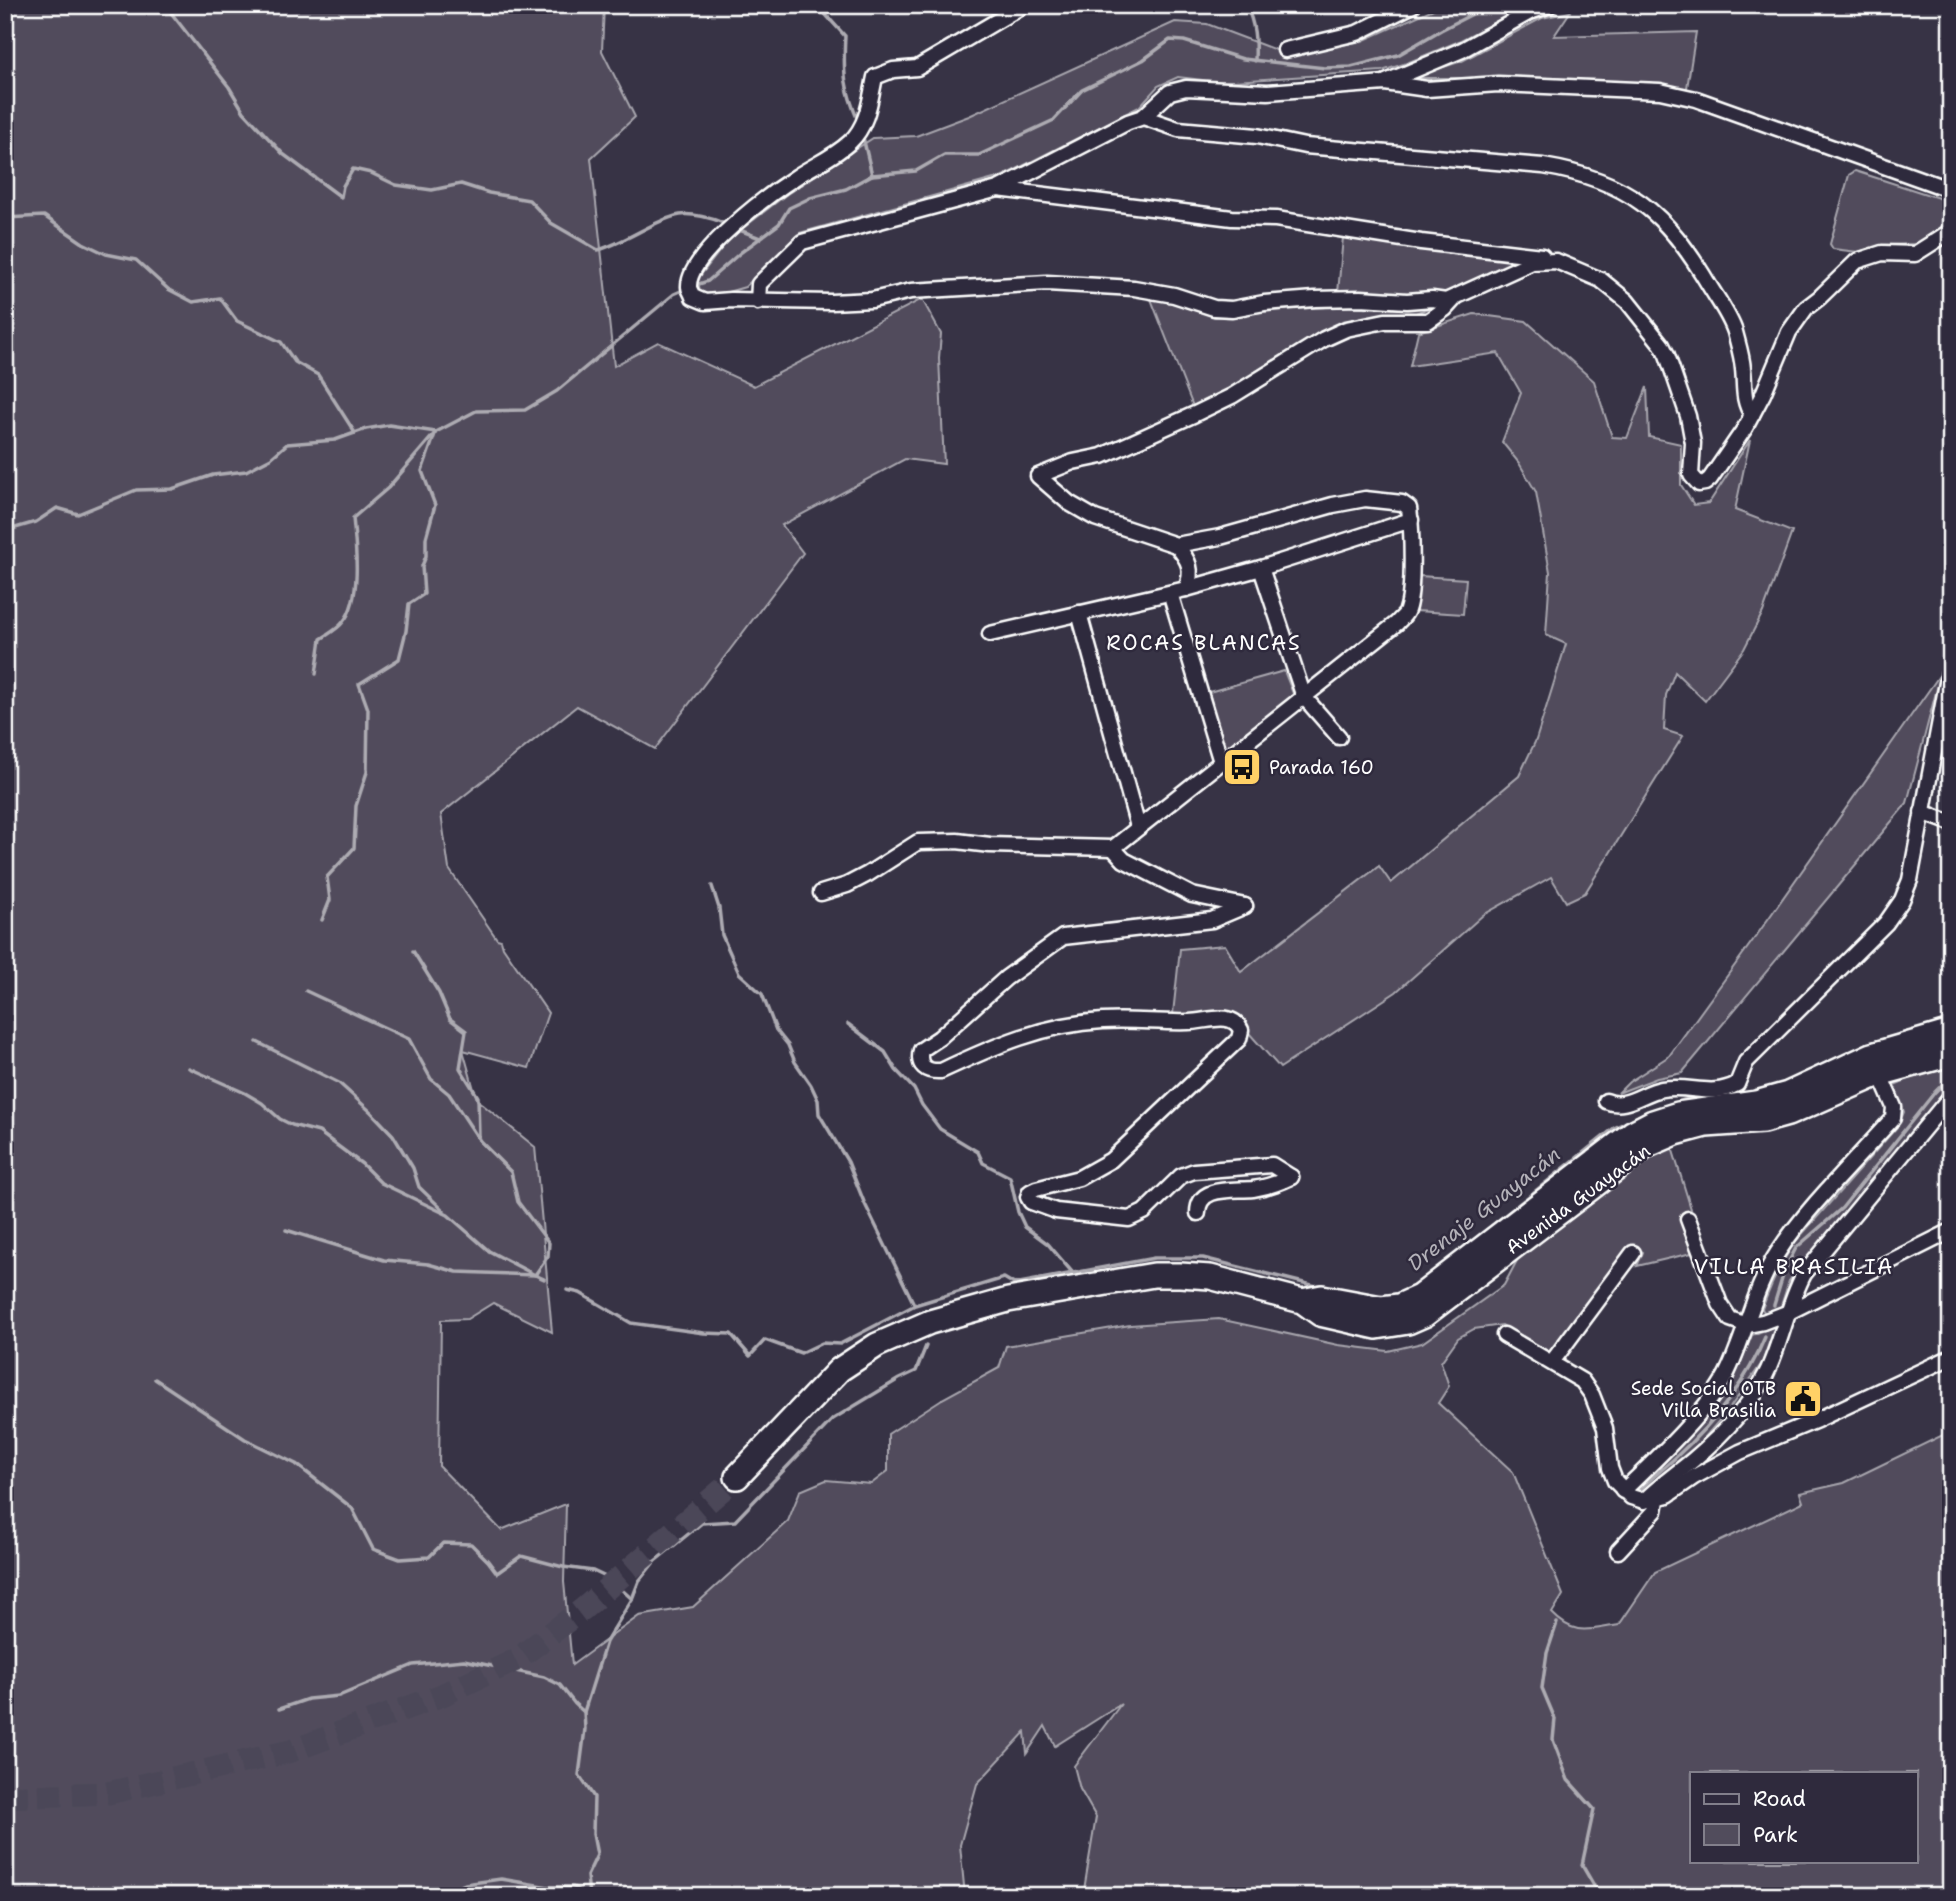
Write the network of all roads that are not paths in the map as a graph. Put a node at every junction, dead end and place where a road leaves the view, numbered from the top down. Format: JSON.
{"nodes":[{"id":1,"x":1024,"y":5,"type":"edge"},
{"id":2,"x":1413,"y":5,"type":"edge"},
{"id":3,"x":1550,"y":5,"type":"edge"},
{"id":4,"x":1285,"y":50,"type":"dead end"},
{"id":5,"x":1385,"y":83,"type":"junction"},
{"id":6,"x":1143,"y":117,"type":"junction"},
{"id":7,"x":998,"y":189,"type":"junction"},
{"id":8,"x":1951,"y":190,"type":"edge"},
{"id":9,"x":1951,"y":232,"type":"edge"},
{"id":10,"x":1556,"y":261,"type":"junction"},
{"id":11,"x":1455,"y":298,"type":"junction"},
{"id":12,"x":758,"y":302,"type":"junction"},
{"id":13,"x":1752,"y":415,"type":"junction"},
{"id":14,"x":1411,"y":520,"type":"junction"},
{"id":15,"x":1176,"y":545,"type":"junction"},
{"id":16,"x":1261,"y":568,"type":"junction"},
{"id":17,"x":1186,"y":589,"type":"junction"},
{"id":18,"x":1170,"y":593,"type":"junction"},
{"id":19,"x":1079,"y":613,"type":"junction"},
{"id":20,"x":990,"y":634,"type":"dead end"},
{"id":21,"x":1950,"y":665,"type":"edge"},
{"id":22,"x":1304,"y":697,"type":"junction"},
{"id":23,"x":1951,"y":718,"type":"edge"},
{"id":24,"x":1339,"y":737,"type":"dead end"},
{"id":25,"x":1937,"y":737,"type":"junction"},
{"id":26,"x":1221,"y":762,"type":"junction"},
{"id":27,"x":1922,"y":812,"type":"junction"},
{"id":28,"x":1951,"y":823,"type":"edge"},
{"id":29,"x":1138,"y":827,"type":"junction"},
{"id":30,"x":1113,"y":848,"type":"junction"},
{"id":31,"x":821,"y":893,"type":"dead end"},
{"id":32,"x":1951,"y":1032,"type":"edge"},
{"id":33,"x":1951,"y":1054,"type":"edge"},
{"id":34,"x":1875,"y":1065,"type":"junction"},
{"id":35,"x":1737,"y":1084,"type":"junction"},
{"id":36,"x":1951,"y":1096,"type":"edge"},
{"id":37,"x":1606,"y":1101,"type":"dead end"},
{"id":38,"x":1759,"y":1112,"type":"junction"},
{"id":39,"x":1198,"y":1213,"type":"dead end"},
{"id":40,"x":1688,"y":1219,"type":"dead end"},
{"id":41,"x":1951,"y":1231,"type":"edge"},
{"id":42,"x":1633,"y":1253,"type":"dead end"},
{"id":43,"x":1788,"y":1312,"type":"junction"},
{"id":44,"x":1747,"y":1325,"type":"junction"},
{"id":45,"x":1504,"y":1335,"type":"dead end"},
{"id":46,"x":1951,"y":1357,"type":"edge"},
{"id":47,"x":1552,"y":1362,"type":"junction"},
{"id":48,"x":737,"y":1477,"type":"tunnel mouth"},
{"id":49,"x":1623,"y":1491,"type":"junction"},
{"id":50,"x":1651,"y":1501,"type":"junction"},
{"id":51,"x":1618,"y":1551,"type":"dead end"}],
"edges":[{"from":1,"to":12,"type":"street"},
{"from":2,"to":4,"type":"street"},
{"from":3,"to":5,"type":"street"},
{"from":5,"to":6,"type":"street"},
{"from":5,"to":8,"type":"street"},
{"from":6,"to":7,"type":"street"},
{"from":6,"to":13,"type":"street"},
{"from":7,"to":10,"type":"street"},
{"from":7,"to":12,"type":"street"},
{"from":9,"to":13,"type":"street"},
{"from":10,"to":11,"type":"street"},
{"from":10,"to":13,"type":"street"},
{"from":11,"to":12,"type":"street"},
{"from":11,"to":15,"type":"street"},
{"from":14,"to":15,"type":"street"},
{"from":14,"to":16,"type":"street"},
{"from":14,"to":22,"type":"street"},
{"from":15,"to":17,"type":"street"},
{"from":16,"to":17,"type":"street"},
{"from":16,"to":22,"type":"street"},
{"from":17,"to":18,"type":"street"},
{"from":18,"to":19,"type":"street"},
{"from":18,"to":26,"type":"street"},
{"from":19,"to":20,"type":"street"},
{"from":19,"to":29,"type":"street"},
{"from":21,"to":25,"type":"street"},
{"from":22,"to":24,"type":"street"},
{"from":22,"to":26,"type":"street"},
{"from":23,"to":25,"type":"street"},
{"from":25,"to":27,"type":"street"},
{"from":26,"to":29,"type":"street"},
{"from":27,"to":28,"type":"street"},
{"from":27,"to":35,"type":"street"},
{"from":29,"to":30,"type":"street"},
{"from":30,"to":31,"type":"street"},
{"from":30,"to":39,"type":"street"},
{"from":32,"to":34,"type":"main road","name":"Avenida Guayacán"},
{"from":33,"to":34,"type":"main road","name":"Avenida Guayacán"},
{"from":34,"to":38,"type":"main road","name":"Avenida Guayacán"},
{"from":34,"to":44,"type":"street"},
{"from":35,"to":37,"type":"street"},
{"from":35,"to":38,"type":"street"},
{"from":36,"to":43,"type":"street"},
{"from":38,"to":48,"type":"main road","name":"Avenida Guayacán"},
{"from":40,"to":44,"type":"street"},
{"from":41,"to":43,"type":"street"},
{"from":42,"to":47,"type":"street"},
{"from":43,"to":44,"type":"street"},
{"from":43,"to":50,"type":"street"},
{"from":44,"to":49,"type":"street"},
{"from":45,"to":47,"type":"street"},
{"from":46,"to":50,"type":"street"},
{"from":47,"to":49,"type":"street"},
{"from":49,"to":50,"type":"street"},
{"from":50,"to":51,"type":"street"}]}
